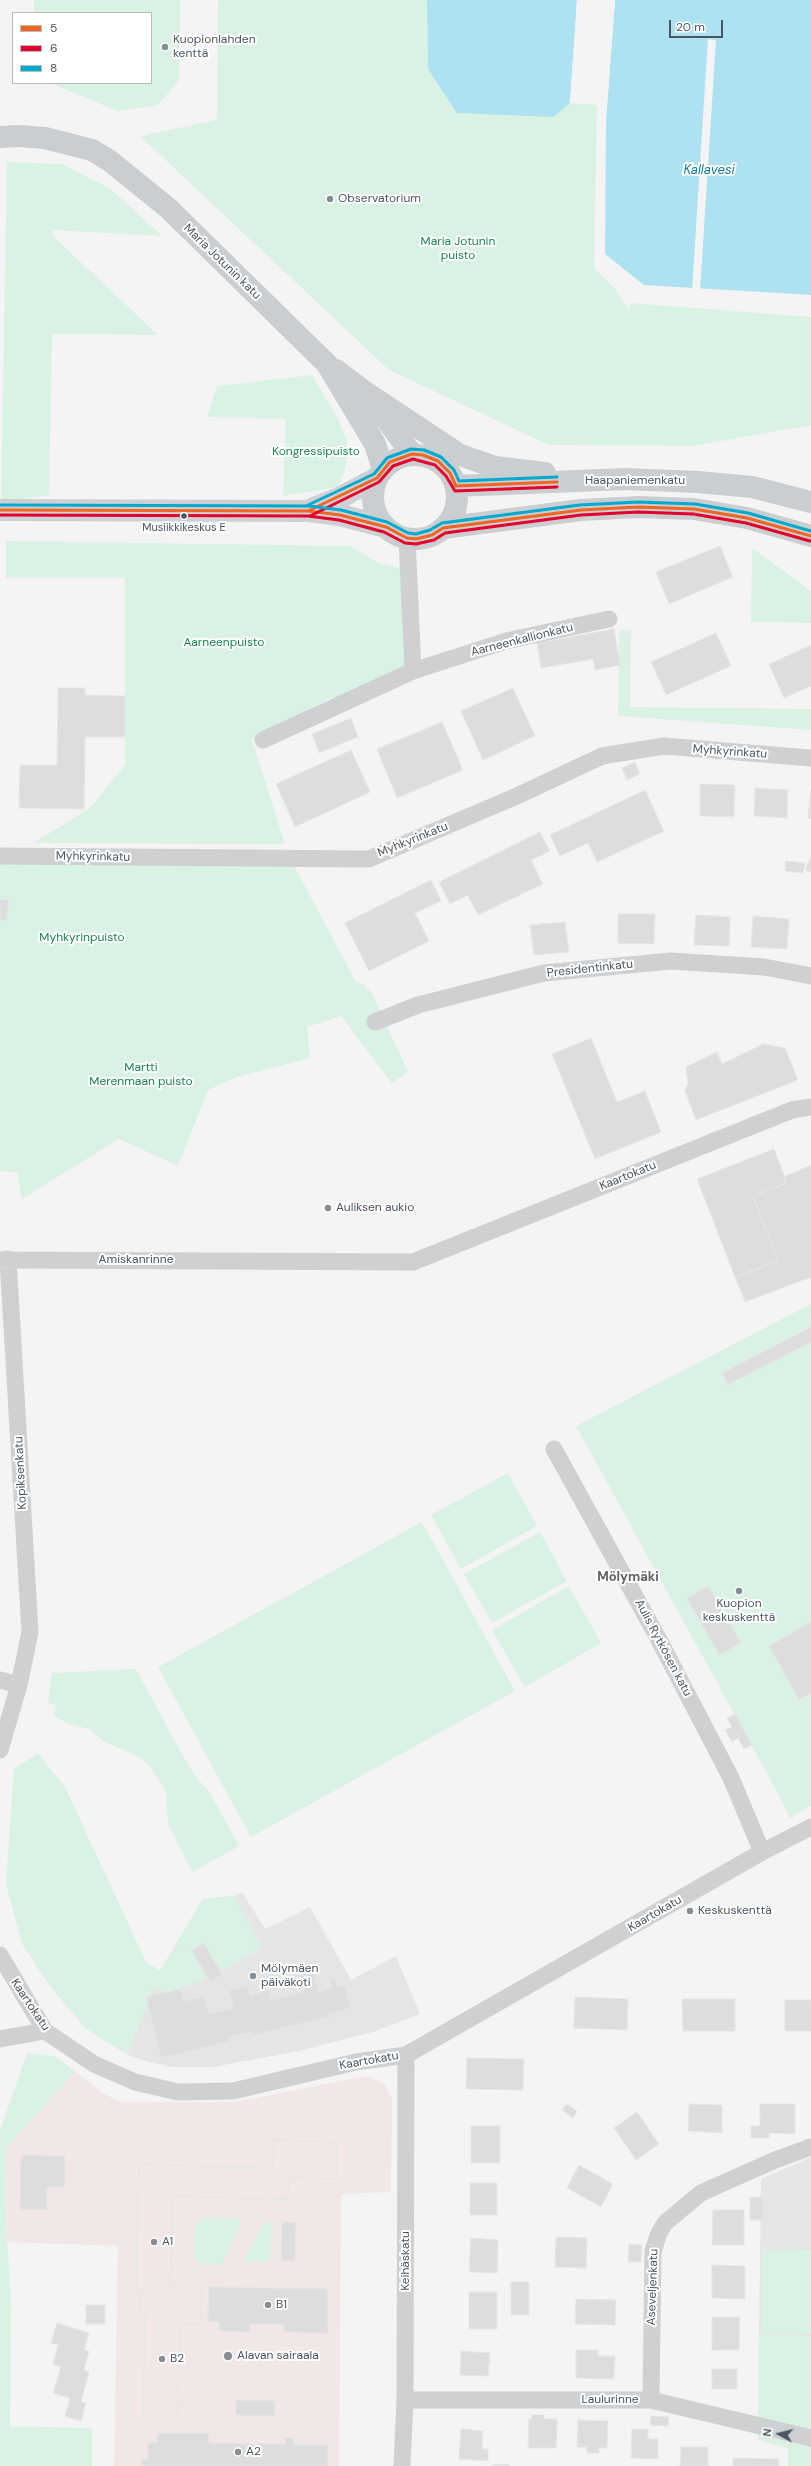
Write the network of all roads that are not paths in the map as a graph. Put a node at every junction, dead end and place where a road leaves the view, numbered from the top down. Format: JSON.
{"nodes":[{"id":1,"x":0,"y":137,"type":"edge"},
{"id":2,"x":327,"y":364,"type":"junction"},
{"id":3,"x":368,"y":394,"type":"junction"},
{"id":4,"x":412,"y":454,"type":"junction"},
{"id":5,"x":380,"y":474,"type":"junction"},
{"id":6,"x":602,"y":480,"type":"junction"},
{"id":7,"x":456,"y":486,"type":"junction"},
{"id":8,"x":811,"y":502,"type":"edge"},
{"id":9,"x":0,"y":510,"type":"edge"},
{"id":10,"x":308,"y":511,"type":"junction"},
{"id":11,"x":386,"y":527,"type":"junction"},
{"id":12,"x":443,"y":528,"type":"junction"},
{"id":13,"x":811,"y":536,"type":"edge"},
{"id":14,"x":407,"y":538,"type":"junction"},
{"id":15,"x":609,"y":619,"type":"dead end"},
{"id":16,"x":413,"y":671,"type":"junction"},
{"id":17,"x":263,"y":740,"type":"dead end"},
{"id":18,"x":811,"y":758,"type":"edge"},
{"id":19,"x":0,"y":856,"type":"edge"},
{"id":20,"x":811,"y":976,"type":"edge"},
{"id":21,"x":375,"y":1022,"type":"dead end"},
{"id":22,"x":811,"y":1107,"type":"edge"},
{"id":23,"x":4,"y":1260,"type":"edge"},
{"id":24,"x":272,"y":1260,"type":"joint"},
{"id":25,"x":554,"y":1449,"type":"dead end"},
{"id":26,"x":0,"y":1680,"type":"edge"},
{"id":27,"x":19,"y":1685,"type":"junction"},
{"id":28,"x":0,"y":1750,"type":"edge"},
{"id":29,"x":811,"y":1828,"type":"edge"},
{"id":30,"x":762,"y":1852,"type":"junction"},
{"id":31,"x":0,"y":1955,"type":"edge"},
{"id":32,"x":45,"y":2031,"type":"junction"},
{"id":33,"x":0,"y":2039,"type":"edge"},
{"id":34,"x":406,"y":2055,"type":"junction"},
{"id":35,"x":811,"y":2147,"type":"edge"},
{"id":36,"x":405,"y":2400,"type":"junction"},
{"id":37,"x":651,"y":2400,"type":"junction"},
{"id":38,"x":811,"y":2438,"type":"edge"},
{"id":39,"x":402,"y":2466,"type":"edge"}],
"edges":[{"from":1,"to":2,"type":"main road","name":"Maria Jotunin katu"},
{"from":2,"to":3,"type":"main road"},
{"from":2,"to":5,"type":"main road","name":"Maria Jotunin katu"},
{"from":3,"to":4,"type":"main road"},
{"from":3,"to":6,"type":"main road"},
{"from":4,"to":5,"type":"main road"},
{"from":4,"to":7,"type":"main road"},
{"from":5,"to":10,"type":"main road"},
{"from":5,"to":11,"type":"main road"},
{"from":6,"to":7,"type":"main road","name":"Haapaniemenkatu"},
{"from":6,"to":8,"type":"main road","name":"Haapaniemenkatu"},
{"from":7,"to":12,"type":"main road"},
{"from":9,"to":10,"type":"main road"},
{"from":10,"to":11,"type":"main road"},
{"from":11,"to":14,"type":"main road"},
{"from":12,"to":13,"type":"main road"},
{"from":12,"to":14,"type":"main road"},
{"from":14,"to":16,"type":"street"},
{"from":15,"to":16,"type":"street","name":"Aarneenkallionkatu"},
{"from":16,"to":17,"type":"street","name":"Aarneenkallionkatu"},
{"from":18,"to":19,"type":"street","name":"Myhkyrinkatu"},
{"from":20,"to":21,"type":"street","name":"Presidentinkatu"},
{"from":22,"to":24,"type":"street","name":"Kaartokatu"},
{"from":23,"to":24,"type":"street","name":"Amiskanrinne"},
{"from":23,"to":27,"type":"street","name":"Kopiksenkatu"},
{"from":25,"to":30,"type":"street","name":"Aulis Rytkösen katu"},
{"from":26,"to":27,"type":"street"},
{"from":27,"to":28,"type":"street"},
{"from":29,"to":30,"type":"street","name":"Kaartokatu"},
{"from":30,"to":34,"type":"street","name":"Kaartokatu"},
{"from":31,"to":32,"type":"street","name":"Kaartokatu"},
{"from":32,"to":33,"type":"street"},
{"from":32,"to":34,"type":"street","name":"Kaartokatu"},
{"from":34,"to":36,"type":"street","name":"Keihäskatu"},
{"from":35,"to":37,"type":"street","name":"Aseveljenkatu"},
{"from":36,"to":37,"type":"street","name":"Laulurinne"},
{"from":36,"to":39,"type":"street","name":"Keihäskatu"},
{"from":37,"to":38,"type":"street","name":"Laulurinne"}]}
